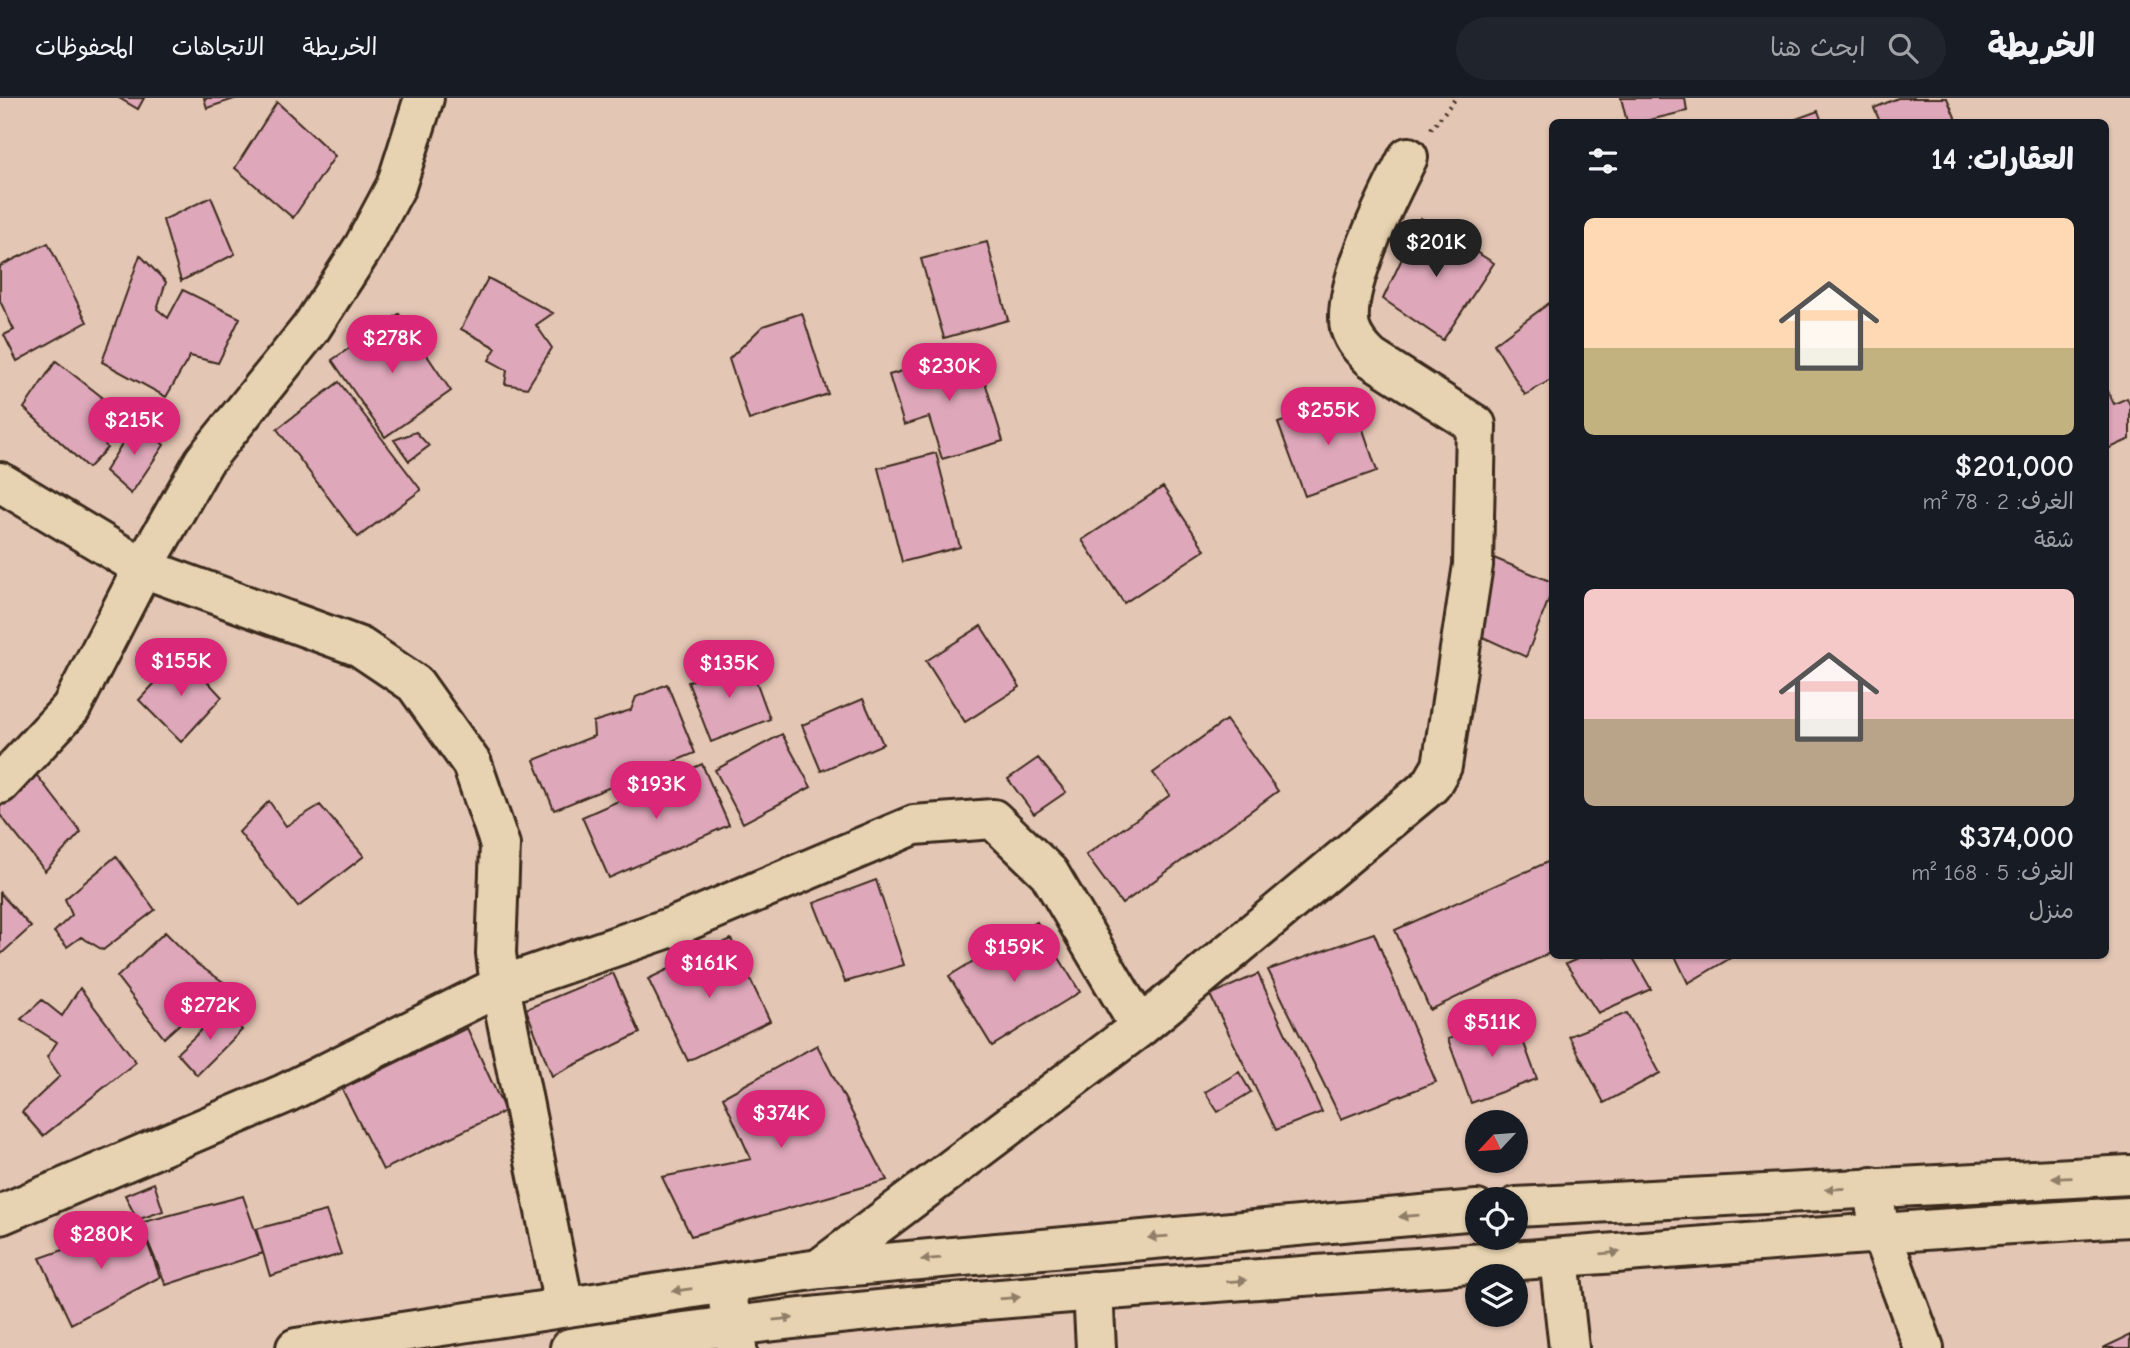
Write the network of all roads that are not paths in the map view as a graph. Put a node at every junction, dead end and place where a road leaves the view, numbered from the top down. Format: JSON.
{"nodes":[{"id":1,"x":424,"y":98,"type":"edge"},
{"id":2,"x":1408,"y":157,"type":"dead end"},
{"id":3,"x":0,"y":482,"type":"edge"},
{"id":4,"x":143,"y":568,"type":"junction"},
{"id":5,"x":0,"y":784,"type":"edge"},
{"id":6,"x":500,"y":986,"type":"junction"},
{"id":7,"x":1140,"y":1027,"type":"junction"},
{"id":8,"x":2130,"y":1175,"type":"edge"},
{"id":9,"x":1872,"y":1187,"type":"junction"},
{"id":10,"x":1528,"y":1206,"type":"edge"},
{"id":11,"x":1465,"y":1211,"type":"edge"},
{"id":12,"x":0,"y":1215,"type":"edge"},
{"id":13,"x":2130,"y":1217,"type":"edge"},
{"id":14,"x":1880,"y":1231,"type":"junction"},
{"id":15,"x":1559,"y":1258,"type":"junction"},
{"id":16,"x":819,"y":1269,"type":"junction"},
{"id":17,"x":725,"y":1284,"type":"junction"},
{"id":18,"x":1093,"y":1291,"type":"junction"},
{"id":19,"x":564,"y":1306,"type":"junction"},
{"id":20,"x":735,"y":1336,"type":"edge"},
{"id":21,"x":296,"y":1348,"type":"edge"},
{"id":22,"x":570,"y":1348,"type":"edge"},
{"id":23,"x":1096,"y":1348,"type":"edge"},
{"id":24,"x":1569,"y":1348,"type":"edge"},
{"id":25,"x":1924,"y":1348,"type":"edge"}],
"edges":[{"from":1,"to":4,"type":"street"},
{"from":2,"to":7,"type":"street"},
{"from":3,"to":4,"type":"street"},
{"from":4,"to":5,"type":"street"},
{"from":4,"to":6,"type":"street"},
{"from":6,"to":7,"type":"street"},
{"from":6,"to":12,"type":"street"},
{"from":6,"to":19,"type":"street"},
{"from":7,"to":16,"type":"street"},
{"from":8,"to":9,"type":"street","one_way":true},
{"from":9,"to":10,"type":"street","one_way":true},
{"from":9,"to":14,"type":"street"},
{"from":11,"to":16,"type":"street","one_way":true},
{"from":13,"to":14,"type":"street"},
{"from":15,"to":14,"type":"street","one_way":true},
{"from":14,"to":25,"type":"street"},
{"from":18,"to":15,"type":"street","one_way":true},
{"from":15,"to":24,"type":"street"},
{"from":16,"to":17,"type":"street"},
{"from":17,"to":19,"type":"street","one_way":true},
{"from":17,"to":20,"type":"street"},
{"from":20,"to":18,"type":"street","one_way":true},
{"from":18,"to":23,"type":"street"},
{"from":19,"to":21,"type":"street"},
{"from":20,"to":22,"type":"street"}]}
